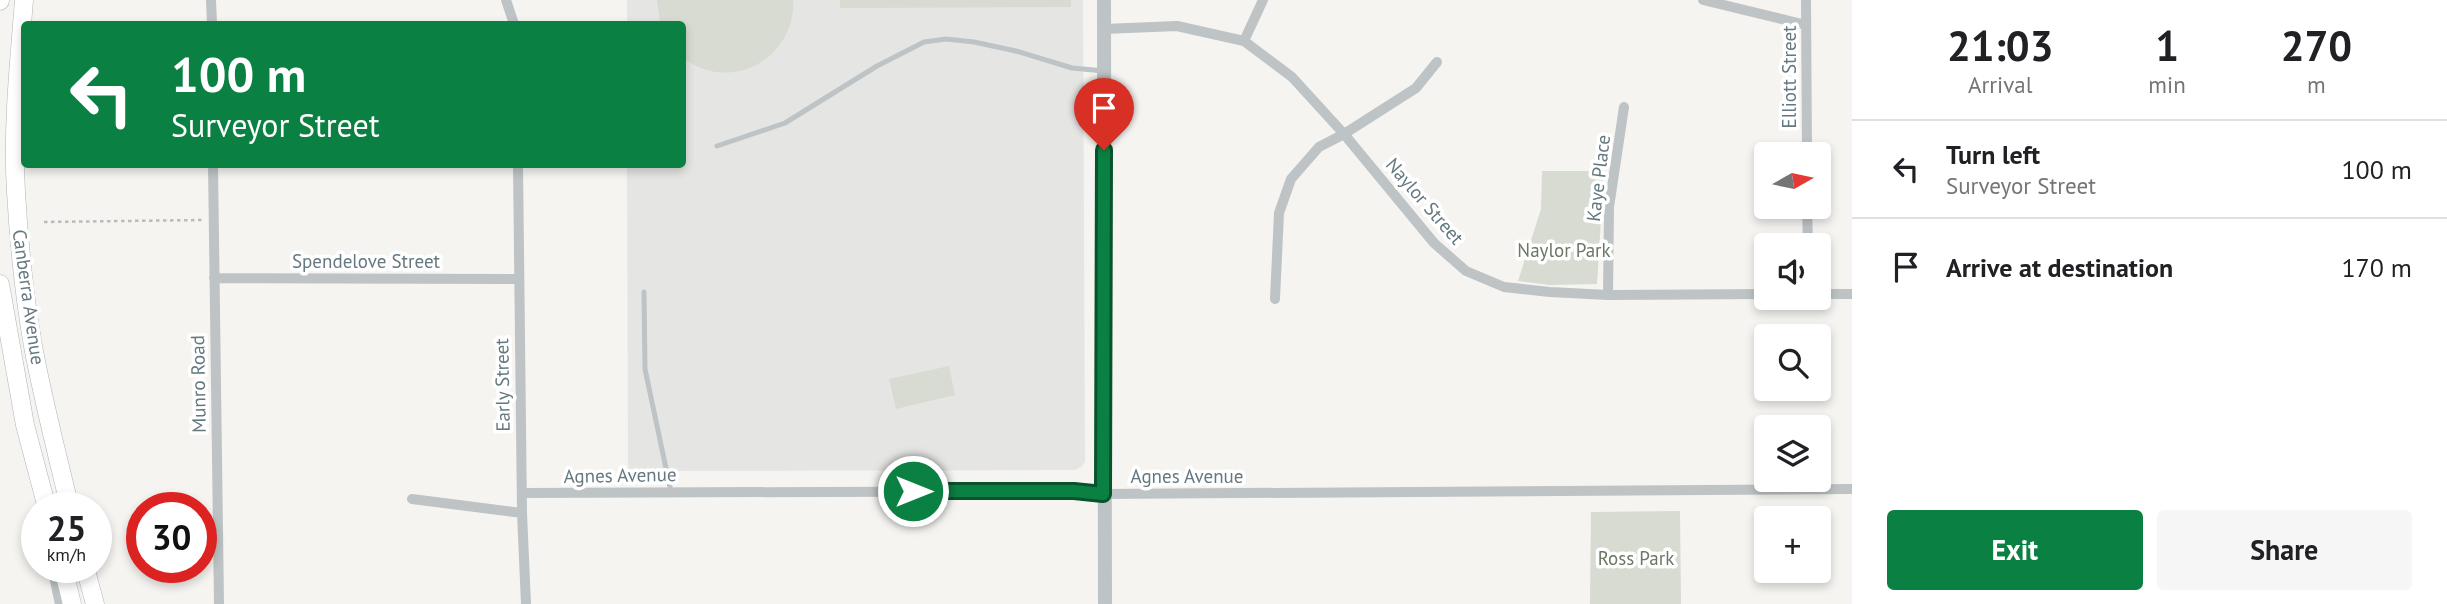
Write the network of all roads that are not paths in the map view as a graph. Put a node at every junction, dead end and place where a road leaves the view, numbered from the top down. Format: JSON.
{"nodes":[{"id":1,"x":24,"y":0,"type":"edge"},
{"id":2,"x":211,"y":0,"type":"edge"},
{"id":3,"x":506,"y":0,"type":"edge"},
{"id":4,"x":1104,"y":0,"type":"edge"},
{"id":5,"x":1263,"y":0,"type":"edge"},
{"id":6,"x":1703,"y":0,"type":"edge"},
{"id":7,"x":1806,"y":0,"type":"edge"},
{"id":8,"x":22,"y":21,"type":"edge"},
{"id":9,"x":212,"y":21,"type":"edge"},
{"id":10,"x":513,"y":21,"type":"edge"},
{"id":11,"x":1806,"y":26,"type":"junction"},
{"id":12,"x":1104,"y":29,"type":"junction"},
{"id":13,"x":21,"y":37,"type":"edge"},
{"id":14,"x":1244,"y":41,"type":"junction"},
{"id":15,"x":1437,"y":62,"type":"dead end"},
{"id":16,"x":1104,"y":71,"type":"junction"},
{"id":17,"x":1624,"y":107,"type":"dead end"},
{"id":18,"x":1344,"y":134,"type":"junction"},
{"id":19,"x":1807,"y":142,"type":"edge"},
{"id":20,"x":717,"y":146,"type":"dead end"},
{"id":21,"x":213,"y":168,"type":"edge"},
{"id":22,"x":518,"y":168,"type":"edge"},
{"id":23,"x":214,"y":278,"type":"junction"},
{"id":24,"x":518,"y":279,"type":"junction"},
{"id":25,"x":0,"y":284,"type":"edge"},
{"id":26,"x":645,"y":292,"type":"dead end"},
{"id":27,"x":1754,"y":294,"type":"edge"},
{"id":28,"x":1831,"y":294,"type":"edge"},
{"id":29,"x":1852,"y":294,"type":"edge"},
{"id":30,"x":1608,"y":295,"type":"junction"},
{"id":31,"x":1275,"y":299,"type":"dead end"},
{"id":32,"x":1852,"y":489,"type":"edge"},
{"id":33,"x":43,"y":492,"type":"edge"},
{"id":34,"x":66,"y":492,"type":"edge"},
{"id":35,"x":671,"y":492,"type":"junction"},
{"id":36,"x":522,"y":494,"type":"junction"},
{"id":37,"x":1103,"y":494,"type":"junction"},
{"id":38,"x":412,"y":499,"type":"dead end"},
{"id":39,"x":522,"y":513,"type":"junction"},
{"id":40,"x":57,"y":583,"type":"edge"},
{"id":41,"x":67,"y":583,"type":"edge"},
{"id":42,"x":89,"y":583,"type":"edge"},
{"id":43,"x":62,"y":604,"type":"edge"},
{"id":44,"x":72,"y":604,"type":"edge"},
{"id":45,"x":95,"y":604,"type":"edge"},
{"id":46,"x":219,"y":604,"type":"edge"},
{"id":47,"x":526,"y":604,"type":"edge"},
{"id":48,"x":1105,"y":604,"type":"edge"}],
"edges":[{"from":1,"to":8,"type":"highway","name":"Canberra Avenue"},
{"from":2,"to":9,"type":"street"},
{"from":3,"to":10,"type":"street"},
{"from":4,"to":12,"type":"street"},
{"from":5,"to":14,"type":"street"},
{"from":6,"to":11,"type":"street"},
{"from":7,"to":11,"type":"street","name":"Elliott Street"},
{"from":11,"to":19,"type":"street","name":"Elliott Street"},
{"from":12,"to":14,"type":"street","name":"Naylor Street"},
{"from":12,"to":16,"type":"street"},
{"from":13,"to":34,"type":"highway","name":"Canberra Avenue"},
{"from":14,"to":18,"type":"street","name":"Naylor Street"},
{"from":15,"to":18,"type":"street"},
{"from":16,"to":20,"type":"lane"},
{"from":16,"to":37,"type":"street"},
{"from":17,"to":30,"type":"street","name":"Kaye Place"},
{"from":18,"to":30,"type":"street","name":"Naylor Street"},
{"from":18,"to":31,"type":"street"},
{"from":21,"to":23,"type":"street","name":"Munro Road"},
{"from":22,"to":24,"type":"street","name":"Early Street"},
{"from":23,"to":24,"type":"street","name":"Spendelove Street"},
{"from":23,"to":46,"type":"street","name":"Munro Road"},
{"from":24,"to":36,"type":"street","name":"Early Street"},
{"from":25,"to":33,"type":"highway","name":"Canberra Avenue"},
{"from":26,"to":35,"type":"lane"},
{"from":27,"to":30,"type":"street","name":"Naylor Street"},
{"from":28,"to":29,"type":"street"},
{"from":32,"to":37,"type":"street","name":"Agnes Avenue"},
{"from":35,"to":36,"type":"street","name":"Agnes Avenue"},
{"from":35,"to":37,"type":"street","name":"Agnes Avenue"},
{"from":36,"to":39,"type":"street","name":"Early Street"},
{"from":37,"to":48,"type":"street"},
{"from":38,"to":39,"type":"street"},
{"from":39,"to":47,"type":"street","name":"Early Street"},
{"from":40,"to":43,"type":"street"},
{"from":41,"to":44,"type":"highway"},
{"from":42,"to":45,"type":"highway"}]}
